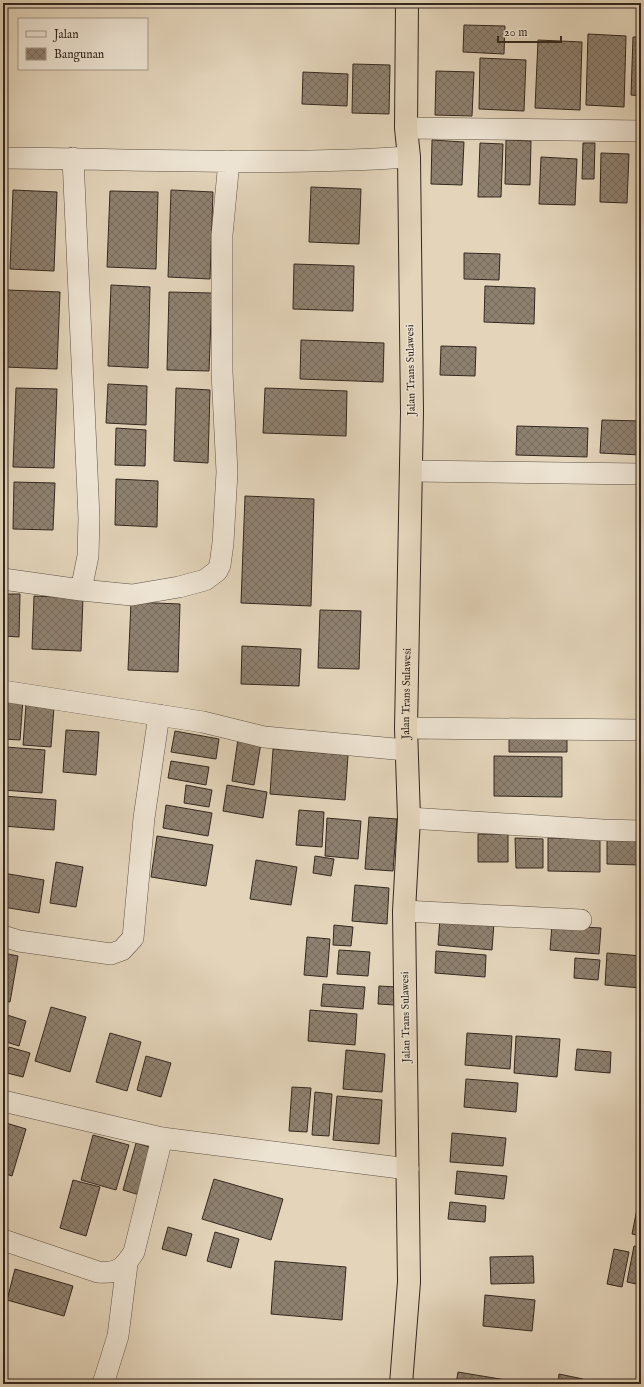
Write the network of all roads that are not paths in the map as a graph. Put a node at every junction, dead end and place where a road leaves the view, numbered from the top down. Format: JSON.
{"nodes":[{"id":1,"x":407,"y":3,"type":"edge"},
{"id":2,"x":406,"y":128,"type":"junction"},
{"id":3,"x":641,"y":131,"type":"edge"},
{"id":4,"x":409,"y":157,"type":"junction"},
{"id":5,"x":3,"y":158,"type":"edge"},
{"id":6,"x":73,"y":158,"type":"junction"},
{"id":7,"x":229,"y":161,"type":"junction"},
{"id":8,"x":411,"y":471,"type":"junction"},
{"id":9,"x":641,"y":474,"type":"edge"},
{"id":10,"x":3,"y":579,"type":"edge"},
{"id":11,"x":81,"y":590,"type":"junction"},
{"id":12,"x":3,"y":690,"type":"edge"},
{"id":13,"x":159,"y":715,"type":"junction"},
{"id":14,"x":406,"y":728,"type":"junction"},
{"id":15,"x":641,"y":730,"type":"edge"},
{"id":16,"x":406,"y":750,"type":"junction"},
{"id":17,"x":409,"y":818,"type":"junction"},
{"id":18,"x":641,"y":831,"type":"edge"},
{"id":19,"x":404,"y":911,"type":"junction"},
{"id":20,"x":581,"y":920,"type":"dead end"},
{"id":21,"x":3,"y":936,"type":"edge"},
{"id":22,"x":3,"y":1101,"type":"edge"},
{"id":23,"x":162,"y":1138,"type":"junction"},
{"id":24,"x":408,"y":1169,"type":"junction"},
{"id":25,"x":3,"y":1240,"type":"edge"},
{"id":26,"x":127,"y":1264,"type":"junction"},
{"id":27,"x":103,"y":1384,"type":"edge"},
{"id":28,"x":401,"y":1384,"type":"edge"}],
"edges":[{"from":1,"to":2,"type":"highway","name":"Jalan Trans Sulawesi"},
{"from":2,"to":3,"type":"street"},
{"from":2,"to":4,"type":"highway","name":"Jalan Trans Sulawesi"},
{"from":4,"to":7,"type":"street"},
{"from":4,"to":8,"type":"highway","name":"Jalan Trans Sulawesi"},
{"from":5,"to":6,"type":"street"},
{"from":6,"to":7,"type":"street"},
{"from":6,"to":11,"type":"street"},
{"from":7,"to":11,"type":"street"},
{"from":8,"to":9,"type":"street"},
{"from":8,"to":14,"type":"highway","name":"Jalan Trans Sulawesi"},
{"from":10,"to":11,"type":"street"},
{"from":12,"to":13,"type":"street"},
{"from":13,"to":16,"type":"street"},
{"from":13,"to":21,"type":"street"},
{"from":14,"to":15,"type":"street"},
{"from":14,"to":16,"type":"highway","name":"Jalan Trans Sulawesi"},
{"from":16,"to":17,"type":"highway","name":"Jalan Trans Sulawesi"},
{"from":17,"to":18,"type":"street"},
{"from":17,"to":19,"type":"highway","name":"Jalan Trans Sulawesi"},
{"from":19,"to":20,"type":"street"},
{"from":19,"to":24,"type":"highway","name":"Jalan Trans Sulawesi"},
{"from":22,"to":23,"type":"street"},
{"from":23,"to":24,"type":"street"},
{"from":23,"to":26,"type":"street"},
{"from":24,"to":28,"type":"highway","name":"Jalan Trans Sulawesi"},
{"from":25,"to":26,"type":"street"},
{"from":26,"to":27,"type":"street"}]}
